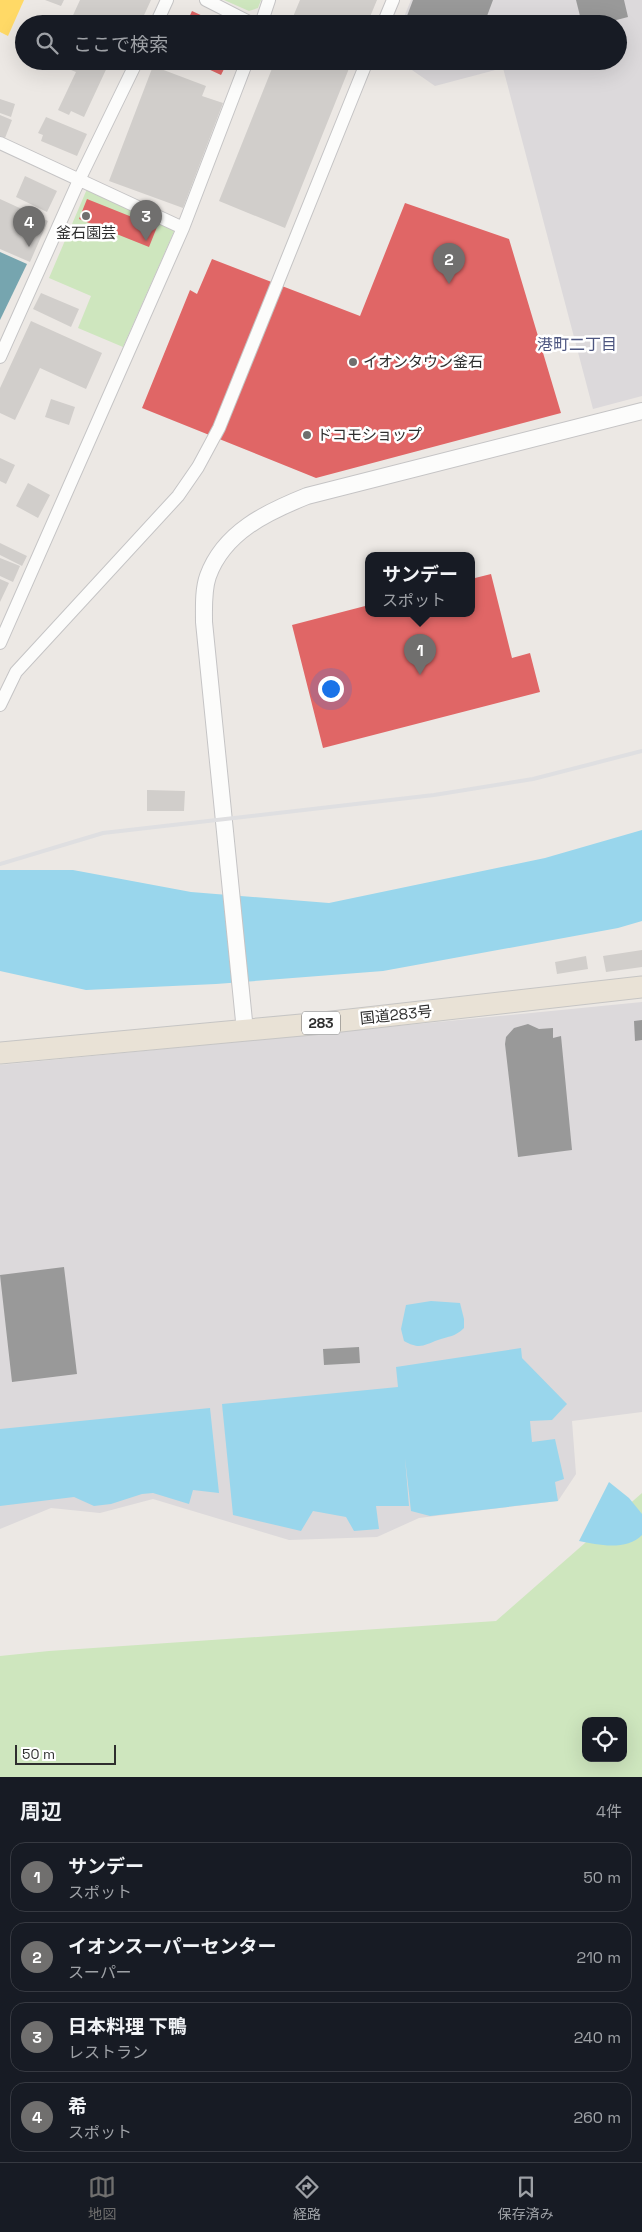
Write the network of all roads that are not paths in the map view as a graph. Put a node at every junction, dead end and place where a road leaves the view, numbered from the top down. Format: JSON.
{"nodes":[{"id":1,"x":167,"y":0,"type":"edge"},
{"id":2,"x":206,"y":0,"type":"edge"},
{"id":3,"x":269,"y":0,"type":"edge"},
{"id":4,"x":392,"y":0,"type":"edge"},
{"id":5,"x":160,"y":15,"type":"edge"},
{"id":6,"x":235,"y":15,"type":"edge"},
{"id":7,"x":264,"y":15,"type":"edge"},
{"id":8,"x":386,"y":15,"type":"edge"},
{"id":9,"x":133,"y":70,"type":"edge"},
{"id":10,"x":244,"y":70,"type":"edge"},
{"id":11,"x":363,"y":70,"type":"edge"},
{"id":12,"x":0,"y":143,"type":"edge"},
{"id":13,"x":80,"y":178,"type":"junction"},
{"id":14,"x":183,"y":228,"type":"junction"},
{"id":15,"x":0,"y":357,"type":"edge"},
{"id":16,"x":642,"y":411,"type":"edge"},
{"id":17,"x":0,"y":643,"type":"edge"},
{"id":18,"x":0,"y":705,"type":"edge"},
{"id":19,"x":642,"y":987,"type":"edge"},
{"id":20,"x":244,"y":1031,"type":"junction"},
{"id":21,"x":0,"y":1053,"type":"edge"}],
"edges":[{"from":1,"to":5,"type":"street"},
{"from":2,"to":6,"type":"street"},
{"from":3,"to":7,"type":"street"},
{"from":4,"to":8,"type":"street"},
{"from":9,"to":13,"type":"street"},
{"from":10,"to":14,"type":"street"},
{"from":11,"to":18,"type":"street"},
{"from":12,"to":13,"type":"street"},
{"from":13,"to":14,"type":"street"},
{"from":13,"to":15,"type":"street"},
{"from":14,"to":17,"type":"street"},
{"from":16,"to":20,"type":"street"},
{"from":19,"to":20,"type":"highway","name":"国道283号","number":"283"},
{"from":20,"to":21,"type":"highway","name":"国道283号","number":"283"}]}
